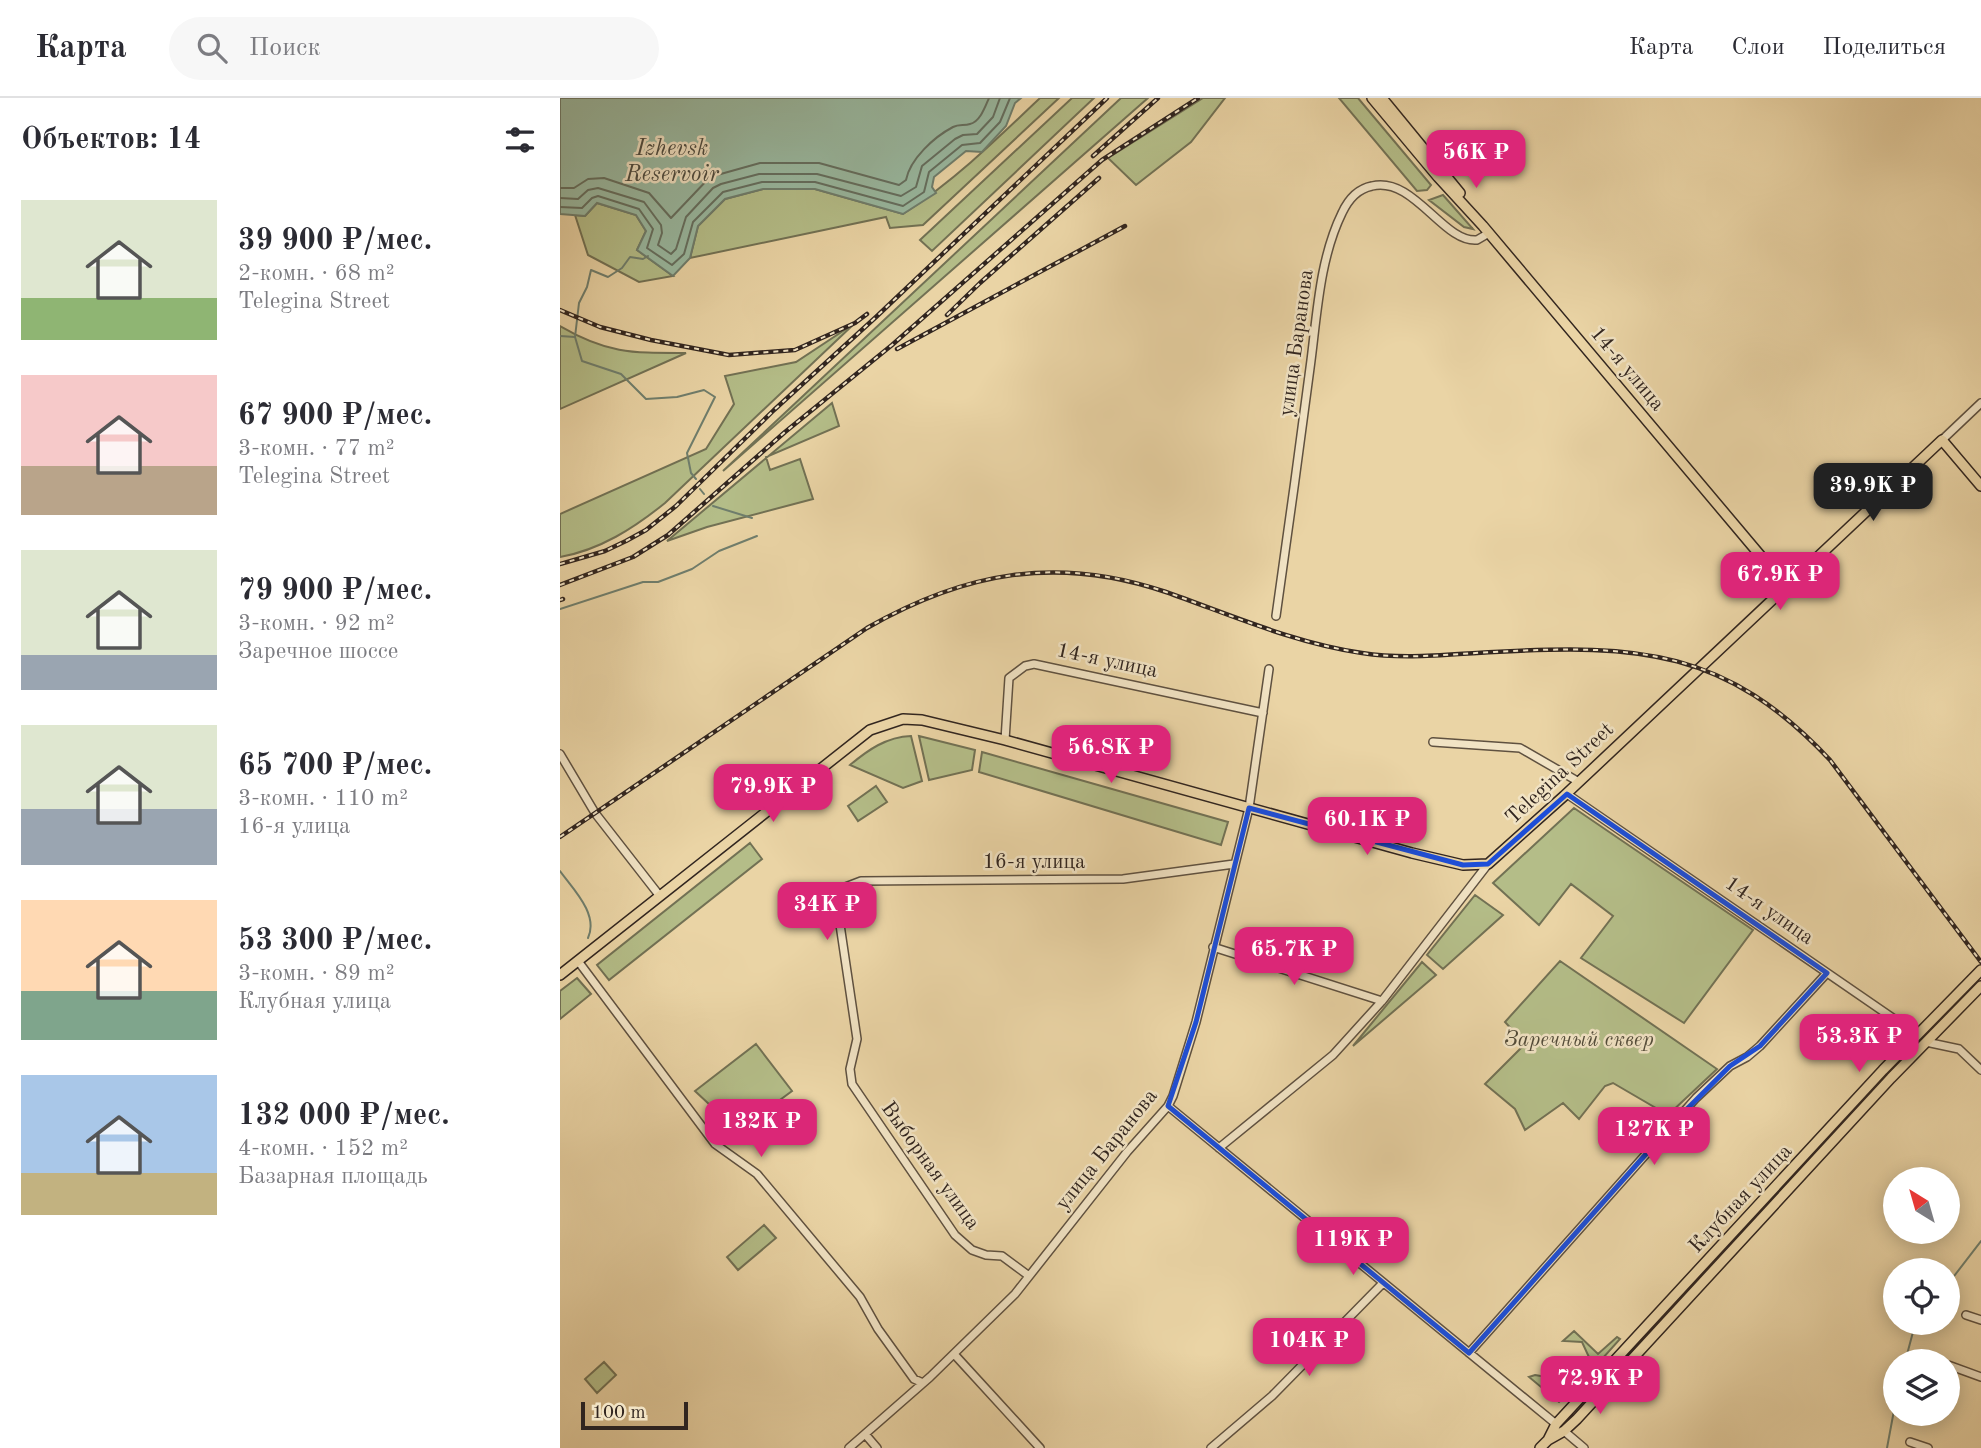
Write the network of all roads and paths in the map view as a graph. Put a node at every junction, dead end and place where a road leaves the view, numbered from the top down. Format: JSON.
{"nodes":[{"id":1,"x":1372,"y":98,"type":"edge"},
{"id":2,"x":1382,"y":98,"type":"edge"},
{"id":3,"x":1441,"y":175,"type":"junction"},
{"id":4,"x":1486,"y":229,"type":"junction"},
{"id":5,"x":1981,"y":403,"type":"edge"},
{"id":6,"x":1942,"y":440,"type":"junction"},
{"id":7,"x":1981,"y":486,"type":"edge"},
{"id":8,"x":1786,"y":586,"type":"junction"},
{"id":9,"x":1276,"y":615,"type":"dead end"},
{"id":10,"x":1269,"y":669,"type":"dead end"},
{"id":11,"x":1263,"y":713,"type":"junction"},
{"id":12,"x":1005,"y":740,"type":"junction"},
{"id":13,"x":1433,"y":742,"type":"dead end"},
{"id":14,"x":560,"y":754,"type":"edge"},
{"id":15,"x":1579,"y":782,"type":"junction"},
{"id":16,"x":1567,"y":794,"type":"junction"},
{"id":17,"x":1249,"y":808,"type":"junction"},
{"id":18,"x":1234,"y":864,"type":"junction"},
{"id":19,"x":1488,"y":864,"type":"junction"},
{"id":20,"x":835,"y":891,"type":"joint"},
{"id":21,"x":659,"y":895,"type":"junction"},
{"id":22,"x":1213,"y":947,"type":"junction"},
{"id":23,"x":578,"y":961,"type":"junction"},
{"id":24,"x":1981,"y":970,"type":"edge"},
{"id":25,"x":1827,"y":972,"type":"junction"},
{"id":26,"x":560,"y":975,"type":"edge"},
{"id":27,"x":1981,"y":986,"type":"edge"},
{"id":28,"x":1382,"y":1001,"type":"junction"},
{"id":29,"x":1916,"y":1034,"type":"junction"},
{"id":30,"x":1926,"y":1042,"type":"junction"},
{"id":31,"x":1981,"y":1070,"type":"edge"},
{"id":32,"x":1168,"y":1106,"type":"junction"},
{"id":33,"x":1219,"y":1148,"type":"junction"},
{"id":34,"x":1029,"y":1276,"type":"junction"},
{"id":35,"x":1383,"y":1283,"type":"junction"},
{"id":36,"x":1966,"y":1315,"type":"dead end"},
{"id":37,"x":1981,"y":1320,"type":"edge"},
{"id":38,"x":1469,"y":1353,"type":"junction"},
{"id":39,"x":954,"y":1354,"type":"junction"},
{"id":40,"x":1960,"y":1369,"type":"edge"},
{"id":41,"x":1981,"y":1377,"type":"edge"},
{"id":42,"x":923,"y":1383,"type":"junction"},
{"id":43,"x":1556,"y":1424,"type":"junction"},
{"id":44,"x":1564,"y":1431,"type":"junction"},
{"id":45,"x":865,"y":1434,"type":"junction"},
{"id":46,"x":1548,"y":1440,"type":"junction"},
{"id":47,"x":1910,"y":1441,"type":"dead end"},
{"id":48,"x":849,"y":1448,"type":"edge"},
{"id":49,"x":877,"y":1448,"type":"edge"},
{"id":50,"x":1040,"y":1448,"type":"edge"},
{"id":51,"x":1212,"y":1448,"type":"edge"},
{"id":52,"x":1540,"y":1448,"type":"edge"},
{"id":53,"x":1584,"y":1448,"type":"edge"},
{"id":54,"x":1928,"y":1448,"type":"edge"}],
"edges":[{"from":1,"to":3,"type":"main road"},
{"from":2,"to":3,"type":"main road"},
{"from":3,"to":4,"type":"main road","name":"14-я улица"},
{"from":4,"to":8,"type":"main road","name":"14-я улица"},
{"from":4,"to":9,"type":"street","name":"улица Баранова"},
{"from":5,"to":6,"type":"street"},
{"from":6,"to":7,"type":"main road"},
{"from":6,"to":8,"type":"main road","name":"Telegina Street"},
{"from":8,"to":15,"type":"main road","name":"Telegina Street"},
{"from":10,"to":11,"type":"street","name":"улица Баранова"},
{"from":11,"to":12,"type":"street","name":"14-я улица"},
{"from":11,"to":17,"type":"street","name":"улица Баранова"},
{"from":12,"to":17,"type":"main road"},
{"from":12,"to":21,"type":"main road"},
{"from":13,"to":15,"type":"street"},
{"from":14,"to":21,"type":"street"},
{"from":15,"to":16,"type":"main road","name":"Telegina Street"},
{"from":16,"to":19,"type":"main road","name":"Telegina Street"},
{"from":16,"to":25,"type":"street","name":"14-я улица"},
{"from":17,"to":18,"type":"street","name":"улица Баранова"},
{"from":17,"to":19,"type":"main road"},
{"from":18,"to":20,"type":"street","name":"16-я улица"},
{"from":18,"to":22,"type":"street","name":"улица Баранова"},
{"from":19,"to":28,"type":"street","name":"Telegina Street"},
{"from":20,"to":34,"type":"street","name":"Выборная улица"},
{"from":21,"to":23,"type":"main road"},
{"from":22,"to":28,"type":"street"},
{"from":22,"to":32,"type":"street","name":"улица Баранова"},
{"from":23,"to":26,"type":"main road"},
{"from":23,"to":42,"type":"street"},
{"from":24,"to":29,"type":"main road","name":"Клубная улица"},
{"from":25,"to":29,"type":"street","name":"14-я улица"},
{"from":25,"to":38,"type":"street"},
{"from":27,"to":30,"type":"main road","name":"Клубная улица"},
{"from":28,"to":33,"type":"street","name":"Telegina Street"},
{"from":29,"to":30,"type":"main road"},
{"from":29,"to":43,"type":"main road","name":"Клубная улица"},
{"from":30,"to":31,"type":"street"},
{"from":30,"to":44,"type":"main road","name":"Клубная улица"},
{"from":32,"to":33,"type":"street"},
{"from":32,"to":34,"type":"street","name":"улица Баранова"},
{"from":33,"to":35,"type":"street"},
{"from":34,"to":39,"type":"street","name":"улица Баранова"},
{"from":35,"to":38,"type":"street"},
{"from":35,"to":51,"type":"street"},
{"from":36,"to":37,"type":"street"},
{"from":38,"to":43,"type":"street"},
{"from":39,"to":42,"type":"street","name":"улица Баранова"},
{"from":39,"to":50,"type":"street"},
{"from":40,"to":41,"type":"street"},
{"from":42,"to":45,"type":"street","name":"улица Баранова"},
{"from":43,"to":44,"type":"main road"},
{"from":43,"to":46,"type":"main road","name":"Клубная улица"},
{"from":44,"to":46,"type":"main road","name":"Клубная улица"},
{"from":44,"to":53,"type":"street"},
{"from":45,"to":48,"type":"street","name":"улица Баранова"},
{"from":45,"to":49,"type":"street"},
{"from":46,"to":52,"type":"main road","name":"Клубная улица"},
{"from":47,"to":54,"type":"street"}]}
